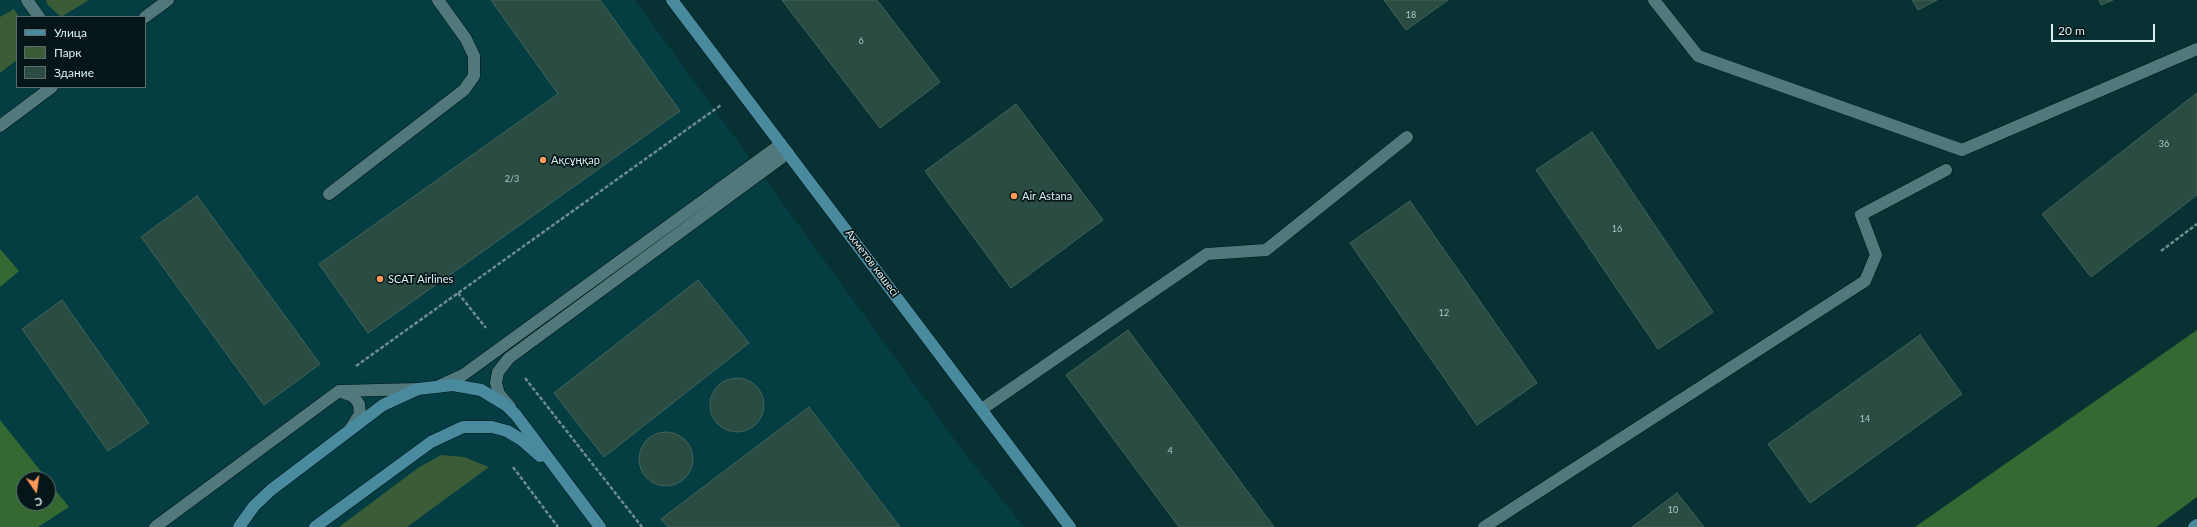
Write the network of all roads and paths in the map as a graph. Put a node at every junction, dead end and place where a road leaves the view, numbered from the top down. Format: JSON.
{"nodes":[{"id":1,"x":26,"y":0,"type":"edge"},
{"id":2,"x":168,"y":0,"type":"edge"},
{"id":3,"x":438,"y":0,"type":"edge"},
{"id":4,"x":672,"y":0,"type":"edge"},
{"id":5,"x":1654,"y":0,"type":"edge"},
{"id":6,"x":38,"y":16,"type":"edge"},
{"id":7,"x":146,"y":16,"type":"edge"},
{"id":8,"x":2197,"y":49,"type":"edge"},
{"id":9,"x":51,"y":88,"type":"edge"},
{"id":10,"x":724,"y":103,"type":"dead end"},
{"id":11,"x":0,"y":126,"type":"edge"},
{"id":12,"x":1407,"y":137,"type":"dead end"},
{"id":13,"x":784,"y":149,"type":"junction"},
{"id":14,"x":1946,"y":170,"type":"dead end"},
{"id":15,"x":329,"y":194,"type":"dead end"},
{"id":16,"x":2197,"y":224,"type":"edge"},
{"id":17,"x":2161,"y":251,"type":"dead end"},
{"id":18,"x":458,"y":293,"type":"junction"},
{"id":19,"x":501,"y":347,"type":"junction"},
{"id":20,"x":510,"y":358,"type":"junction"},
{"id":21,"x":435,"y":386,"type":"junction"},
{"id":22,"x":418,"y":389,"type":"junction"},
{"id":23,"x":339,"y":391,"type":"junction"},
{"id":24,"x":982,"y":409,"type":"junction"},
{"id":25,"x":516,"y":414,"type":"junction"},
{"id":26,"x":350,"y":430,"type":"junction"},
{"id":27,"x":512,"y":467,"type":"dead end"},
{"id":28,"x":570,"y":487,"type":"junction"},
{"id":29,"x":2197,"y":525,"type":"edge"},
{"id":30,"x":155,"y":527,"type":"edge"},
{"id":31,"x":239,"y":527,"type":"edge"},
{"id":32,"x":315,"y":527,"type":"edge"},
{"id":33,"x":558,"y":527,"type":"edge"},
{"id":34,"x":600,"y":527,"type":"edge"},
{"id":35,"x":642,"y":527,"type":"edge"},
{"id":36,"x":1070,"y":527,"type":"edge"},
{"id":37,"x":1484,"y":527,"type":"edge"},
{"id":38,"x":2194,"y":527,"type":"edge"}],
"edges":[{"from":1,"to":6,"type":"lane"},
{"from":2,"to":7,"type":"lane"},
{"from":3,"to":15,"type":"lane"},
{"from":4,"to":13,"type":"street","name":"Ахметов көшесі"},
{"from":5,"to":8,"type":"lane"},
{"from":9,"to":11,"type":"lane"},
{"from":10,"to":18,"type":"path"},
{"from":12,"to":24,"type":"lane"},
{"from":13,"to":19,"type":"lane"},
{"from":13,"to":20,"type":"lane"},
{"from":13,"to":24,"type":"street","name":"Ахметов көшесі"},
{"from":14,"to":37,"type":"lane"},
{"from":16,"to":17,"type":"path"},
{"from":18,"to":19,"type":"path"},
{"from":18,"to":23,"type":"path"},
{"from":19,"to":21,"type":"lane"},
{"from":20,"to":25,"type":"lane"},
{"from":20,"to":35,"type":"path"},
{"from":21,"to":22,"type":"street"},
{"from":21,"to":25,"type":"street"},
{"from":22,"to":23,"type":"lane"},
{"from":22,"to":26,"type":"street"},
{"from":23,"to":26,"type":"lane"},
{"from":23,"to":30,"type":"lane"},
{"from":24,"to":36,"type":"street","name":"Ахметов көшесі"},
{"from":25,"to":28,"type":"street"},
{"from":26,"to":31,"type":"street"},
{"from":27,"to":33,"type":"path"},
{"from":28,"to":32,"type":"street"},
{"from":28,"to":34,"type":"street"},
{"from":29,"to":38,"type":"street"}]}
